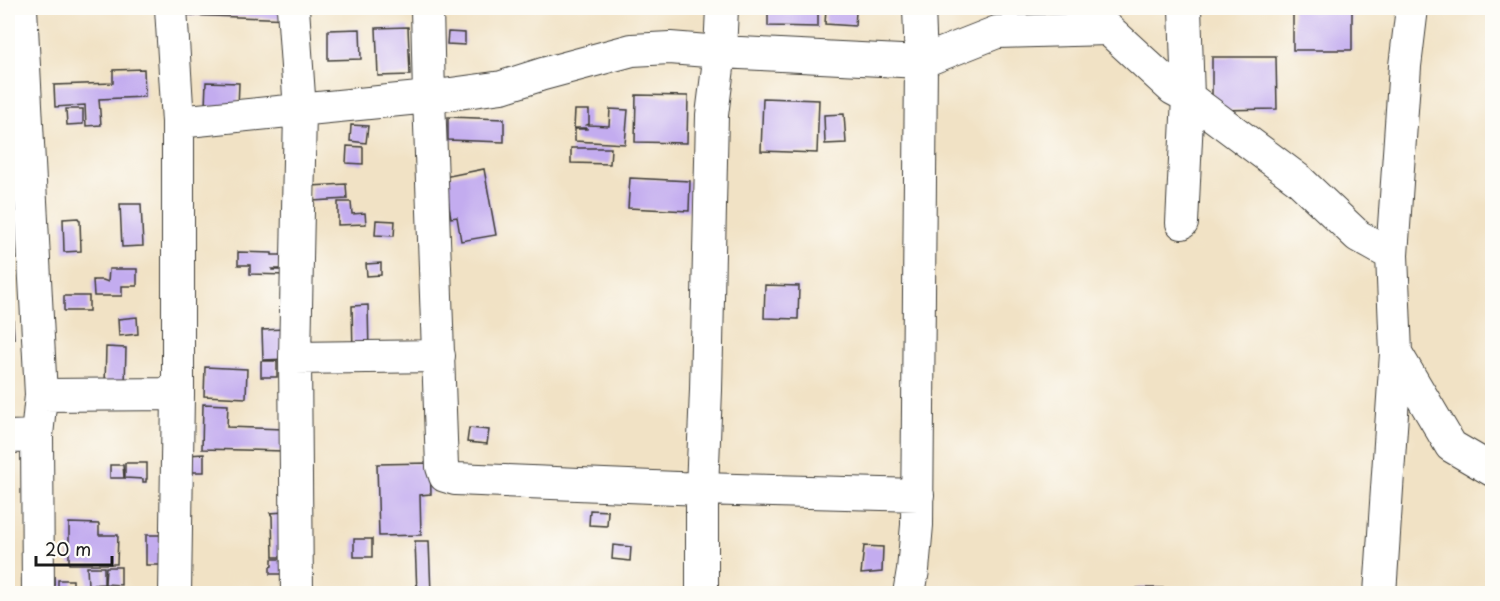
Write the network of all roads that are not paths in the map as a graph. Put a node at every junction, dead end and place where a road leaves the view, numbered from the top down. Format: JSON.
{"nodes":[{"id":1,"x":21,"y":8,"type":"edge"},
{"id":2,"x":171,"y":8,"type":"edge"},
{"id":3,"x":293,"y":8,"type":"edge"},
{"id":4,"x":427,"y":8,"type":"edge"},
{"id":5,"x":722,"y":8,"type":"edge"},
{"id":6,"x":919,"y":8,"type":"edge"},
{"id":7,"x":1185,"y":8,"type":"edge"},
{"id":8,"x":1412,"y":8,"type":"edge"},
{"id":9,"x":720,"y":52,"type":"junction"},
{"id":10,"x":921,"y":62,"type":"junction"},
{"id":11,"x":429,"y":97,"type":"junction"},
{"id":12,"x":1188,"y":97,"type":"junction"},
{"id":13,"x":300,"y":111,"type":"junction"},
{"id":14,"x":178,"y":122,"type":"junction"},
{"id":15,"x":1182,"y":223,"type":"dead end"},
{"id":16,"x":1392,"y":255,"type":"junction"},
{"id":17,"x":1396,"y":353,"type":"junction"},
{"id":18,"x":439,"y":356,"type":"junction"},
{"id":19,"x":295,"y":358,"type":"junction"},
{"id":20,"x":41,"y":394,"type":"junction"},
{"id":21,"x":178,"y":394,"type":"junction"},
{"id":22,"x":22,"y":436,"type":"edge"},
{"id":23,"x":1492,"y":470,"type":"edge"},
{"id":24,"x":702,"y":489,"type":"junction"},
{"id":25,"x":918,"y":495,"type":"junction"},
{"id":26,"x":38,"y":594,"type":"edge"},
{"id":27,"x":175,"y":594,"type":"edge"},
{"id":28,"x":297,"y":594,"type":"edge"},
{"id":29,"x":702,"y":594,"type":"edge"},
{"id":30,"x":909,"y":594,"type":"edge"},
{"id":31,"x":1380,"y":594,"type":"edge"}],
"edges":[{"from":1,"to":20,"type":"street"},
{"from":2,"to":14,"type":"street"},
{"from":3,"to":13,"type":"street"},
{"from":4,"to":11,"type":"street"},
{"from":5,"to":9,"type":"street"},
{"from":6,"to":10,"type":"street"},
{"from":7,"to":12,"type":"street"},
{"from":8,"to":16,"type":"street"},
{"from":9,"to":10,"type":"street"},
{"from":9,"to":11,"type":"street"},
{"from":9,"to":24,"type":"street"},
{"from":10,"to":12,"type":"street"},
{"from":10,"to":25,"type":"street"},
{"from":11,"to":13,"type":"street"},
{"from":11,"to":18,"type":"street"},
{"from":12,"to":15,"type":"street"},
{"from":12,"to":16,"type":"street"},
{"from":13,"to":14,"type":"street"},
{"from":13,"to":19,"type":"street"},
{"from":14,"to":21,"type":"street"},
{"from":16,"to":17,"type":"street"},
{"from":17,"to":23,"type":"street"},
{"from":17,"to":31,"type":"street"},
{"from":18,"to":19,"type":"street"},
{"from":18,"to":24,"type":"street"},
{"from":19,"to":28,"type":"street"},
{"from":20,"to":21,"type":"street"},
{"from":20,"to":22,"type":"street"},
{"from":21,"to":27,"type":"street"},
{"from":22,"to":26,"type":"street"},
{"from":24,"to":25,"type":"street"},
{"from":24,"to":29,"type":"street"},
{"from":25,"to":30,"type":"street"}]}
